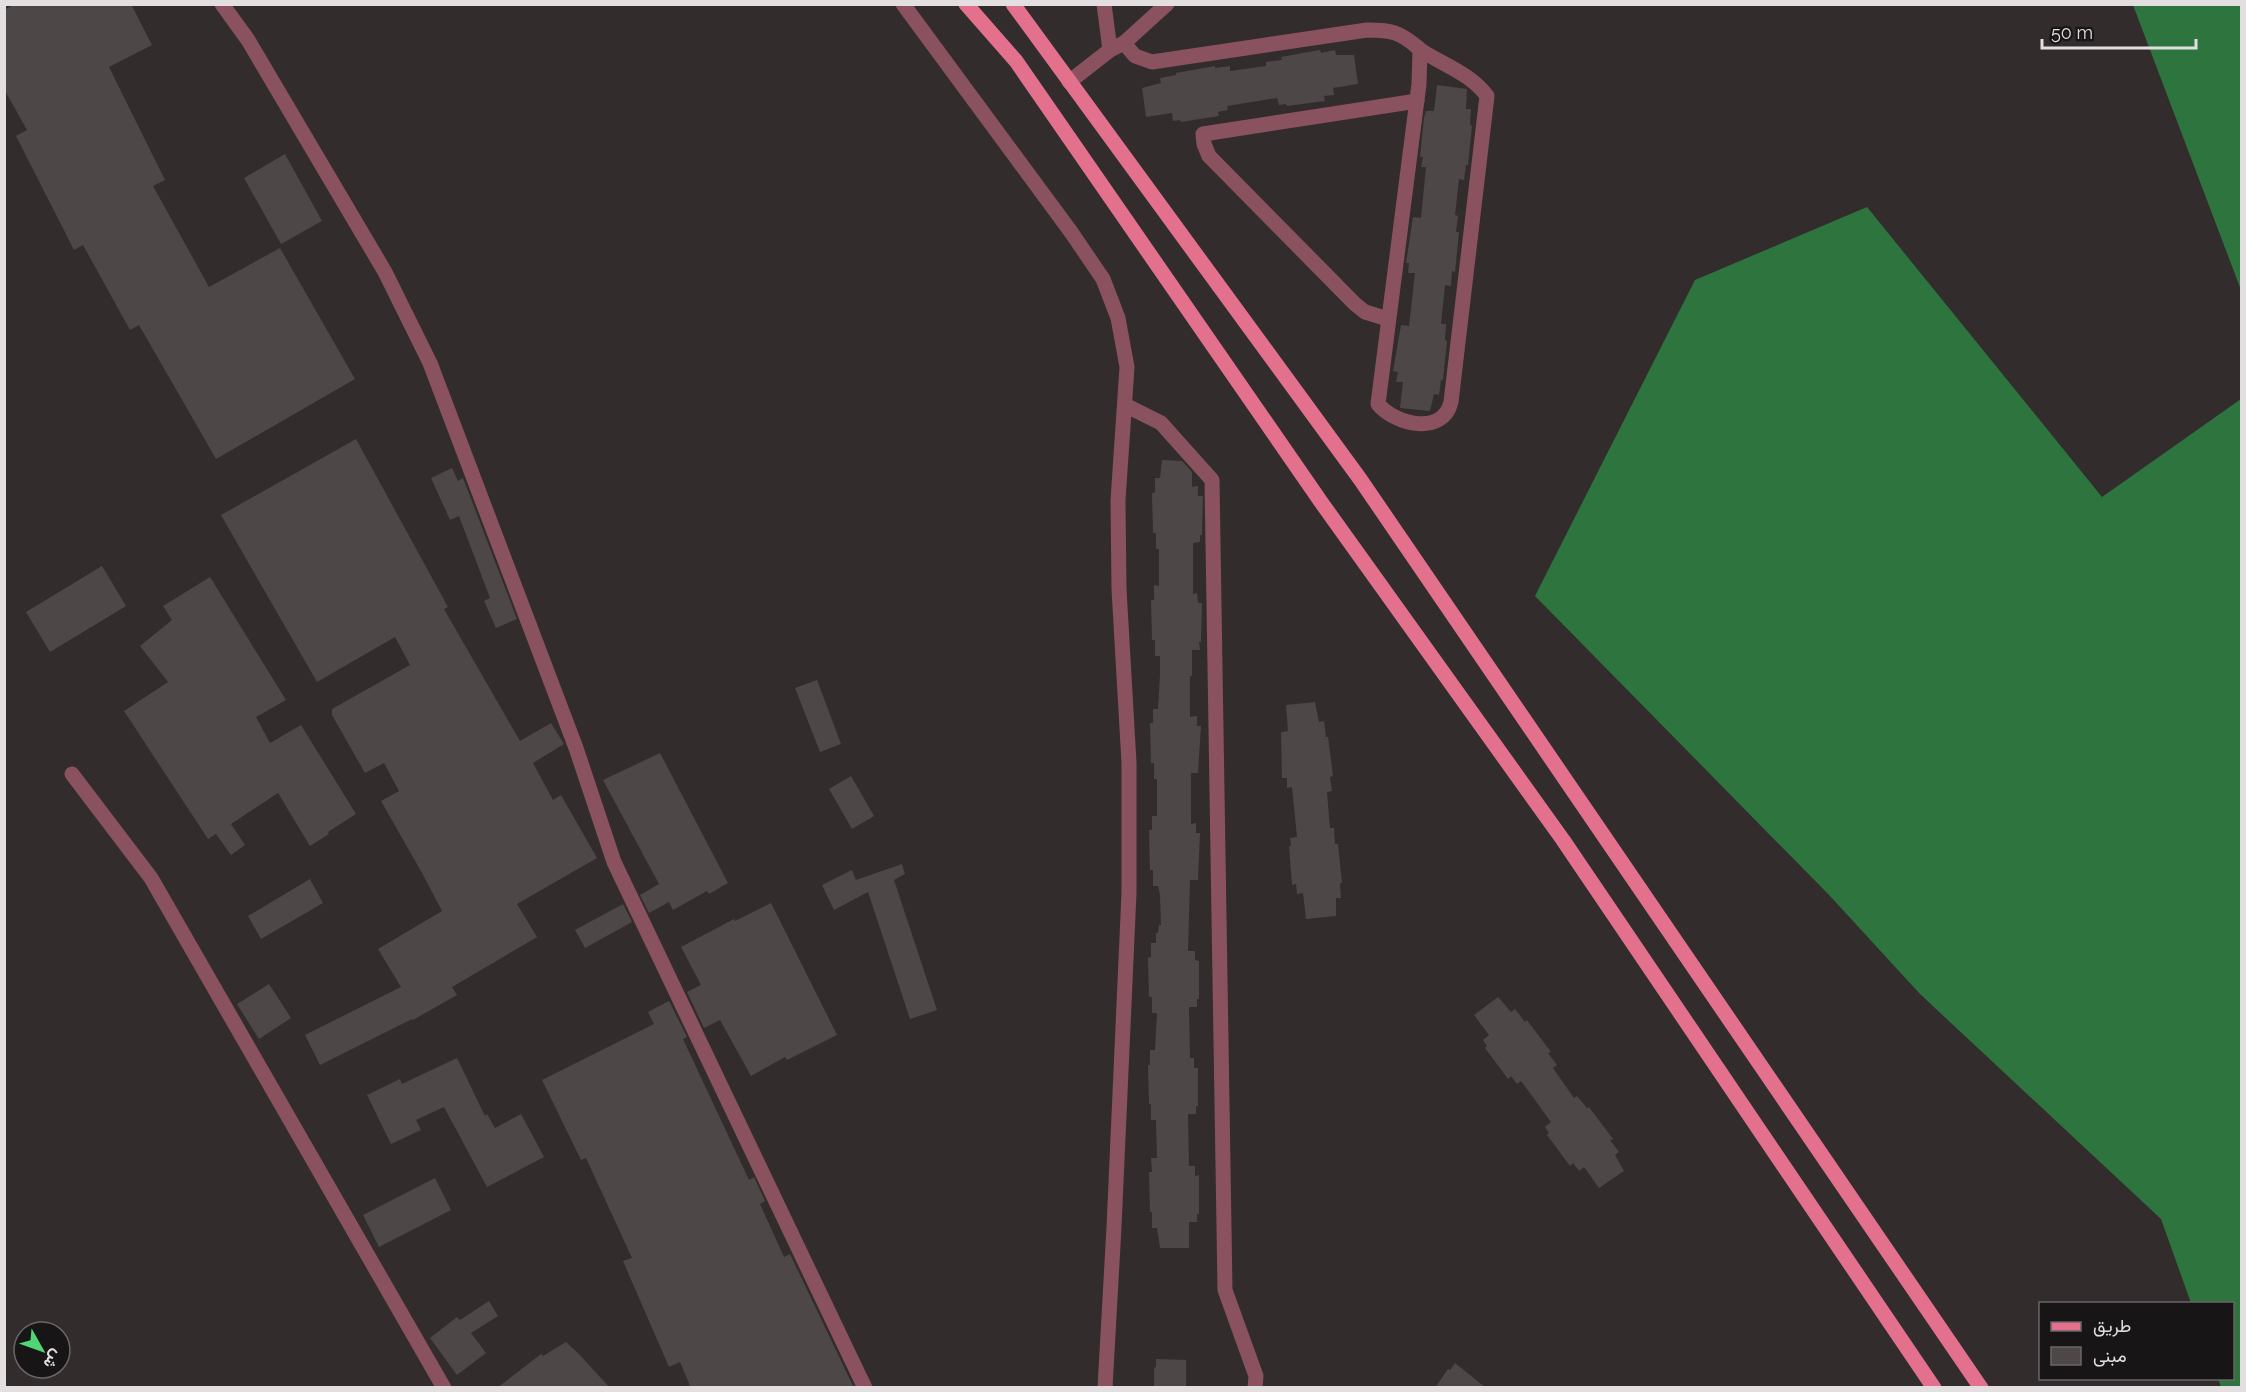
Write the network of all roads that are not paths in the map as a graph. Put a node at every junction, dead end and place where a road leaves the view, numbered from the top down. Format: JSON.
{"nodes":[{"id":1,"x":222,"y":4,"type":"edge"},
{"id":2,"x":903,"y":4,"type":"edge"},
{"id":3,"x":1013,"y":4,"type":"edge"},
{"id":4,"x":1104,"y":4,"type":"edge"},
{"id":5,"x":1167,"y":4,"type":"edge"},
{"id":6,"x":968,"y":5,"type":"edge"},
{"id":7,"x":1117,"y":47,"type":"junction"},
{"id":8,"x":1420,"y":50,"type":"junction"},
{"id":9,"x":1069,"y":82,"type":"junction"},
{"id":10,"x":1417,"y":101,"type":"junction"},
{"id":11,"x":1388,"y":318,"type":"junction"},
{"id":12,"x":1125,"y":405,"type":"junction"},
{"id":13,"x":72,"y":774,"type":"dead end"},
{"id":14,"x":444,"y":1388,"type":"edge"},
{"id":15,"x":865,"y":1388,"type":"edge"},
{"id":16,"x":1105,"y":1388,"type":"edge"},
{"id":17,"x":1255,"y":1388,"type":"edge"},
{"id":18,"x":1934,"y":1388,"type":"edge"},
{"id":19,"x":1981,"y":1388,"type":"edge"}],
"edges":[{"from":1,"to":15,"type":"street"},
{"from":2,"to":12,"type":"street"},
{"from":3,"to":9,"type":"main road"},
{"from":4,"to":7,"type":"street"},
{"from":5,"to":7,"type":"street"},
{"from":6,"to":18,"type":"main road"},
{"from":7,"to":8,"type":"street"},
{"from":7,"to":9,"type":"street"},
{"from":8,"to":10,"type":"street"},
{"from":8,"to":11,"type":"street"},
{"from":9,"to":19,"type":"main road"},
{"from":10,"to":11,"type":"street"},
{"from":10,"to":11,"type":"street"},
{"from":12,"to":16,"type":"street"},
{"from":12,"to":17,"type":"street"},
{"from":13,"to":14,"type":"street"}]}
